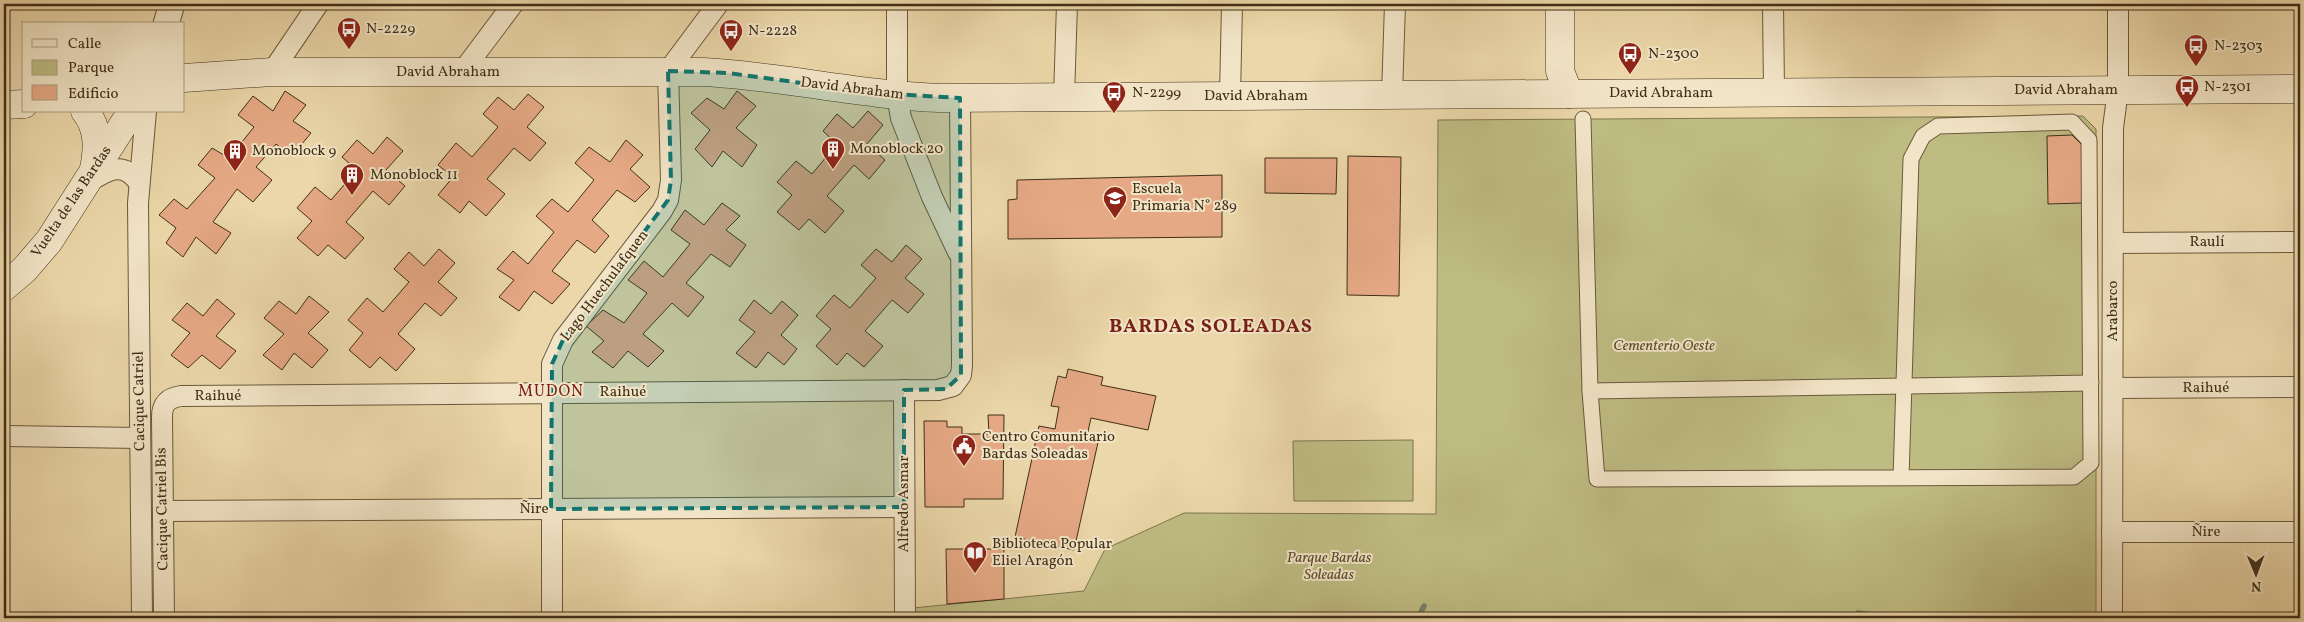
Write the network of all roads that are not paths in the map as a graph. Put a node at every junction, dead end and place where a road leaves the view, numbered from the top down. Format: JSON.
{"nodes":[{"id":1,"x":172,"y":4,"type":"edge"},
{"id":2,"x":318,"y":4,"type":"edge"},
{"id":3,"x":513,"y":4,"type":"edge"},
{"id":4,"x":718,"y":4,"type":"edge"},
{"id":5,"x":897,"y":4,"type":"edge"},
{"id":6,"x":1067,"y":4,"type":"edge"},
{"id":7,"x":1232,"y":4,"type":"edge"},
{"id":8,"x":1395,"y":4,"type":"edge"},
{"id":9,"x":1560,"y":4,"type":"edge"},
{"id":10,"x":1576,"y":4,"type":"edge"},
{"id":11,"x":1773,"y":4,"type":"edge"},
{"id":12,"x":2118,"y":4,"type":"edge"},
{"id":13,"x":167,"y":22,"type":"edge"},
{"id":14,"x":668,"y":71,"type":"junction"},
{"id":15,"x":272,"y":72,"type":"junction"},
{"id":16,"x":462,"y":72,"type":"junction"},
{"id":17,"x":185,"y":78,"type":"edge"},
{"id":18,"x":2300,"y":89,"type":"edge"},
{"id":19,"x":2118,"y":90,"type":"junction"},
{"id":20,"x":1774,"y":92,"type":"junction"},
{"id":21,"x":1569,"y":94,"type":"junction"},
{"id":22,"x":897,"y":95,"type":"junction"},
{"id":23,"x":1392,"y":95,"type":"junction"},
{"id":24,"x":1230,"y":96,"type":"junction"},
{"id":25,"x":1064,"y":97,"type":"junction"},
{"id":26,"x":960,"y":98,"type":"junction"},
{"id":27,"x":22,"y":104,"type":"edge"},
{"id":28,"x":4,"y":105,"type":"edge"},
{"id":29,"x":86,"y":112,"type":"edge"},
{"id":30,"x":131,"y":112,"type":"edge"},
{"id":31,"x":146,"y":112,"type":"edge"},
{"id":32,"x":1583,"y":119,"type":"dead end"},
{"id":33,"x":90,"y":178,"type":"junction"},
{"id":34,"x":139,"y":183,"type":"junction"},
{"id":35,"x":2300,"y":242,"type":"edge"},
{"id":36,"x":2113,"y":243,"type":"junction"},
{"id":37,"x":961,"y":256,"type":"junction"},
{"id":38,"x":4,"y":287,"type":"edge"},
{"id":39,"x":2091,"y":384,"type":"junction"},
{"id":40,"x":1904,"y":386,"type":"junction"},
{"id":41,"x":2113,"y":388,"type":"junction"},
{"id":42,"x":2300,"y":388,"type":"edge"},
{"id":43,"x":904,"y":390,"type":"junction"},
{"id":44,"x":1590,"y":391,"type":"junction"},
{"id":45,"x":550,"y":393,"type":"junction"},
{"id":46,"x":167,"y":401,"type":"joint"},
{"id":47,"x":4,"y":436,"type":"edge"},
{"id":48,"x":140,"y":438,"type":"junction"},
{"id":49,"x":1901,"y":478,"type":"junction"},
{"id":50,"x":904,"y":507,"type":"junction"},
{"id":51,"x":551,"y":509,"type":"junction"},
{"id":52,"x":163,"y":512,"type":"junction"},
{"id":53,"x":2112,"y":532,"type":"junction"},
{"id":54,"x":2300,"y":532,"type":"edge"},
{"id":55,"x":142,"y":618,"type":"edge"},
{"id":56,"x":164,"y":618,"type":"edge"},
{"id":57,"x":552,"y":618,"type":"edge"},
{"id":58,"x":905,"y":618,"type":"edge"},
{"id":59,"x":2112,"y":618,"type":"edge"}],
"edges":[{"from":1,"to":13,"type":"street"},
{"from":2,"to":15,"type":"street"},
{"from":3,"to":16,"type":"street"},
{"from":4,"to":14,"type":"street"},
{"from":5,"to":22,"type":"street"},
{"from":6,"to":25,"type":"street"},
{"from":7,"to":24,"type":"street"},
{"from":8,"to":23,"type":"street"},
{"from":9,"to":21,"type":"main road"},
{"from":10,"to":21,"type":"main road"},
{"from":11,"to":20,"type":"street"},
{"from":12,"to":19,"type":"street","name":"Arabarco"},
{"from":14,"to":16,"type":"main road","name":"David Abraham"},
{"from":14,"to":22,"type":"main road","name":"David Abraham"},
{"from":14,"to":45,"type":"street","name":"Lago Huechulafquen"},
{"from":15,"to":16,"type":"main road","name":"David Abraham"},
{"from":15,"to":17,"type":"main road","name":"David Abraham"},
{"from":18,"to":19,"type":"main road","name":"David Abraham"},
{"from":19,"to":20,"type":"main road","name":"David Abraham"},
{"from":19,"to":36,"type":"street","name":"Arabarco"},
{"from":20,"to":21,"type":"main road","name":"David Abraham"},
{"from":21,"to":23,"type":"main road","name":"David Abraham"},
{"from":22,"to":26,"type":"main road","name":"David Abraham"},
{"from":22,"to":37,"type":"street"},
{"from":23,"to":24,"type":"main road","name":"David Abraham"},
{"from":24,"to":25,"type":"main road","name":"David Abraham"},
{"from":25,"to":26,"type":"main road","name":"David Abraham"},
{"from":26,"to":37,"type":"street"},
{"from":27,"to":28,"type":"main road"},
{"from":29,"to":33,"type":"main road"},
{"from":30,"to":33,"type":"main road","name":"Vuelta de las Bardas"},
{"from":31,"to":34,"type":"street","name":"Cacique Catriel"},
{"from":32,"to":44,"type":"street"},
{"from":33,"to":34,"type":"street"},
{"from":33,"to":38,"type":"main road","name":"Vuelta de las Bardas"},
{"from":34,"to":48,"type":"street","name":"Cacique Catriel"},
{"from":35,"to":36,"type":"street","name":"Raulí"},
{"from":36,"to":41,"type":"street","name":"Arabarco"},
{"from":37,"to":43,"type":"street","name":"Raihué"},
{"from":39,"to":40,"type":"street"},
{"from":39,"to":40,"type":"street"},
{"from":39,"to":49,"type":"street"},
{"from":40,"to":44,"type":"street"},
{"from":40,"to":49,"type":"street"},
{"from":41,"to":42,"type":"street","name":"Raihué"},
{"from":41,"to":53,"type":"street","name":"Arabarco"},
{"from":43,"to":45,"type":"street","name":"Raihué"},
{"from":43,"to":50,"type":"street","name":"Alfredo Asmar"},
{"from":44,"to":49,"type":"street"},
{"from":45,"to":46,"type":"street","name":"Raihué"},
{"from":45,"to":51,"type":"street","name":"Lago Huechulafquen"},
{"from":46,"to":52,"type":"street","name":"Cacique Catriel Bis"},
{"from":47,"to":48,"type":"street"},
{"from":48,"to":55,"type":"street","name":"Cacique Catriel"},
{"from":50,"to":51,"type":"street","name":"Ñire"},
{"from":50,"to":58,"type":"street","name":"Alfredo Asmar"},
{"from":51,"to":52,"type":"street","name":"Ñire"},
{"from":51,"to":57,"type":"street","name":"Lago Huechulafquen"},
{"from":52,"to":56,"type":"street","name":"Cacique Catriel Bis"},
{"from":53,"to":54,"type":"street","name":"Ñire"},
{"from":53,"to":59,"type":"street","name":"Arabarco"}]}
